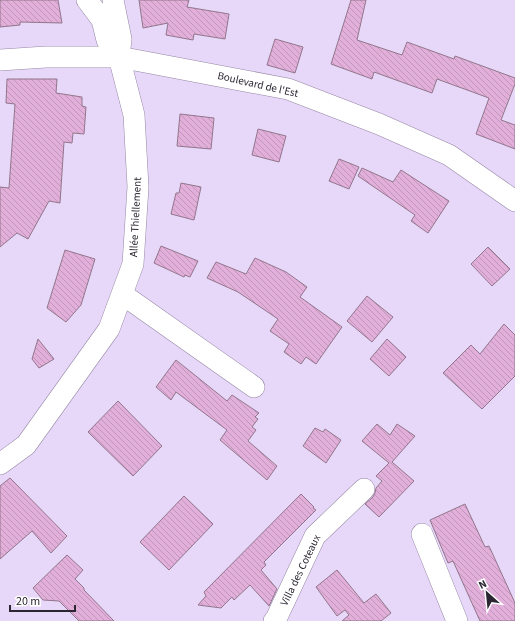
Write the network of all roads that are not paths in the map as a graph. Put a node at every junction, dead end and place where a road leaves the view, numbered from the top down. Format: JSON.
{"nodes":[{"id":1,"x":87,"y":0,"type":"edge"},
{"id":2,"x":113,"y":0,"type":"edge"},
{"id":3,"x":119,"y":57,"type":"junction"},
{"id":4,"x":0,"y":60,"type":"edge"},
{"id":5,"x":515,"y":201,"type":"edge"},
{"id":6,"x":122,"y":294,"type":"junction"},
{"id":7,"x":254,"y":386,"type":"dead end"},
{"id":8,"x":0,"y":464,"type":"edge"},
{"id":9,"x":364,"y":489,"type":"dead end"},
{"id":10,"x":422,"y":534,"type":"dead end"},
{"id":11,"x":274,"y":621,"type":"edge"},
{"id":12,"x":457,"y":621,"type":"edge"}],
"edges":[{"from":1,"to":3,"type":"street"},
{"from":2,"to":3,"type":"street","name":"Allée Thiellement"},
{"from":3,"to":4,"type":"street","name":"Boulevard de l'Est"},
{"from":3,"to":5,"type":"street","name":"Boulevard de l'Est"},
{"from":3,"to":6,"type":"street","name":"Allée Thiellement"},
{"from":6,"to":7,"type":"street"},
{"from":6,"to":8,"type":"street","name":"Allée Thiellement"},
{"from":9,"to":11,"type":"street","name":"Villa des Coteaux"},
{"from":10,"to":12,"type":"street"}]}
